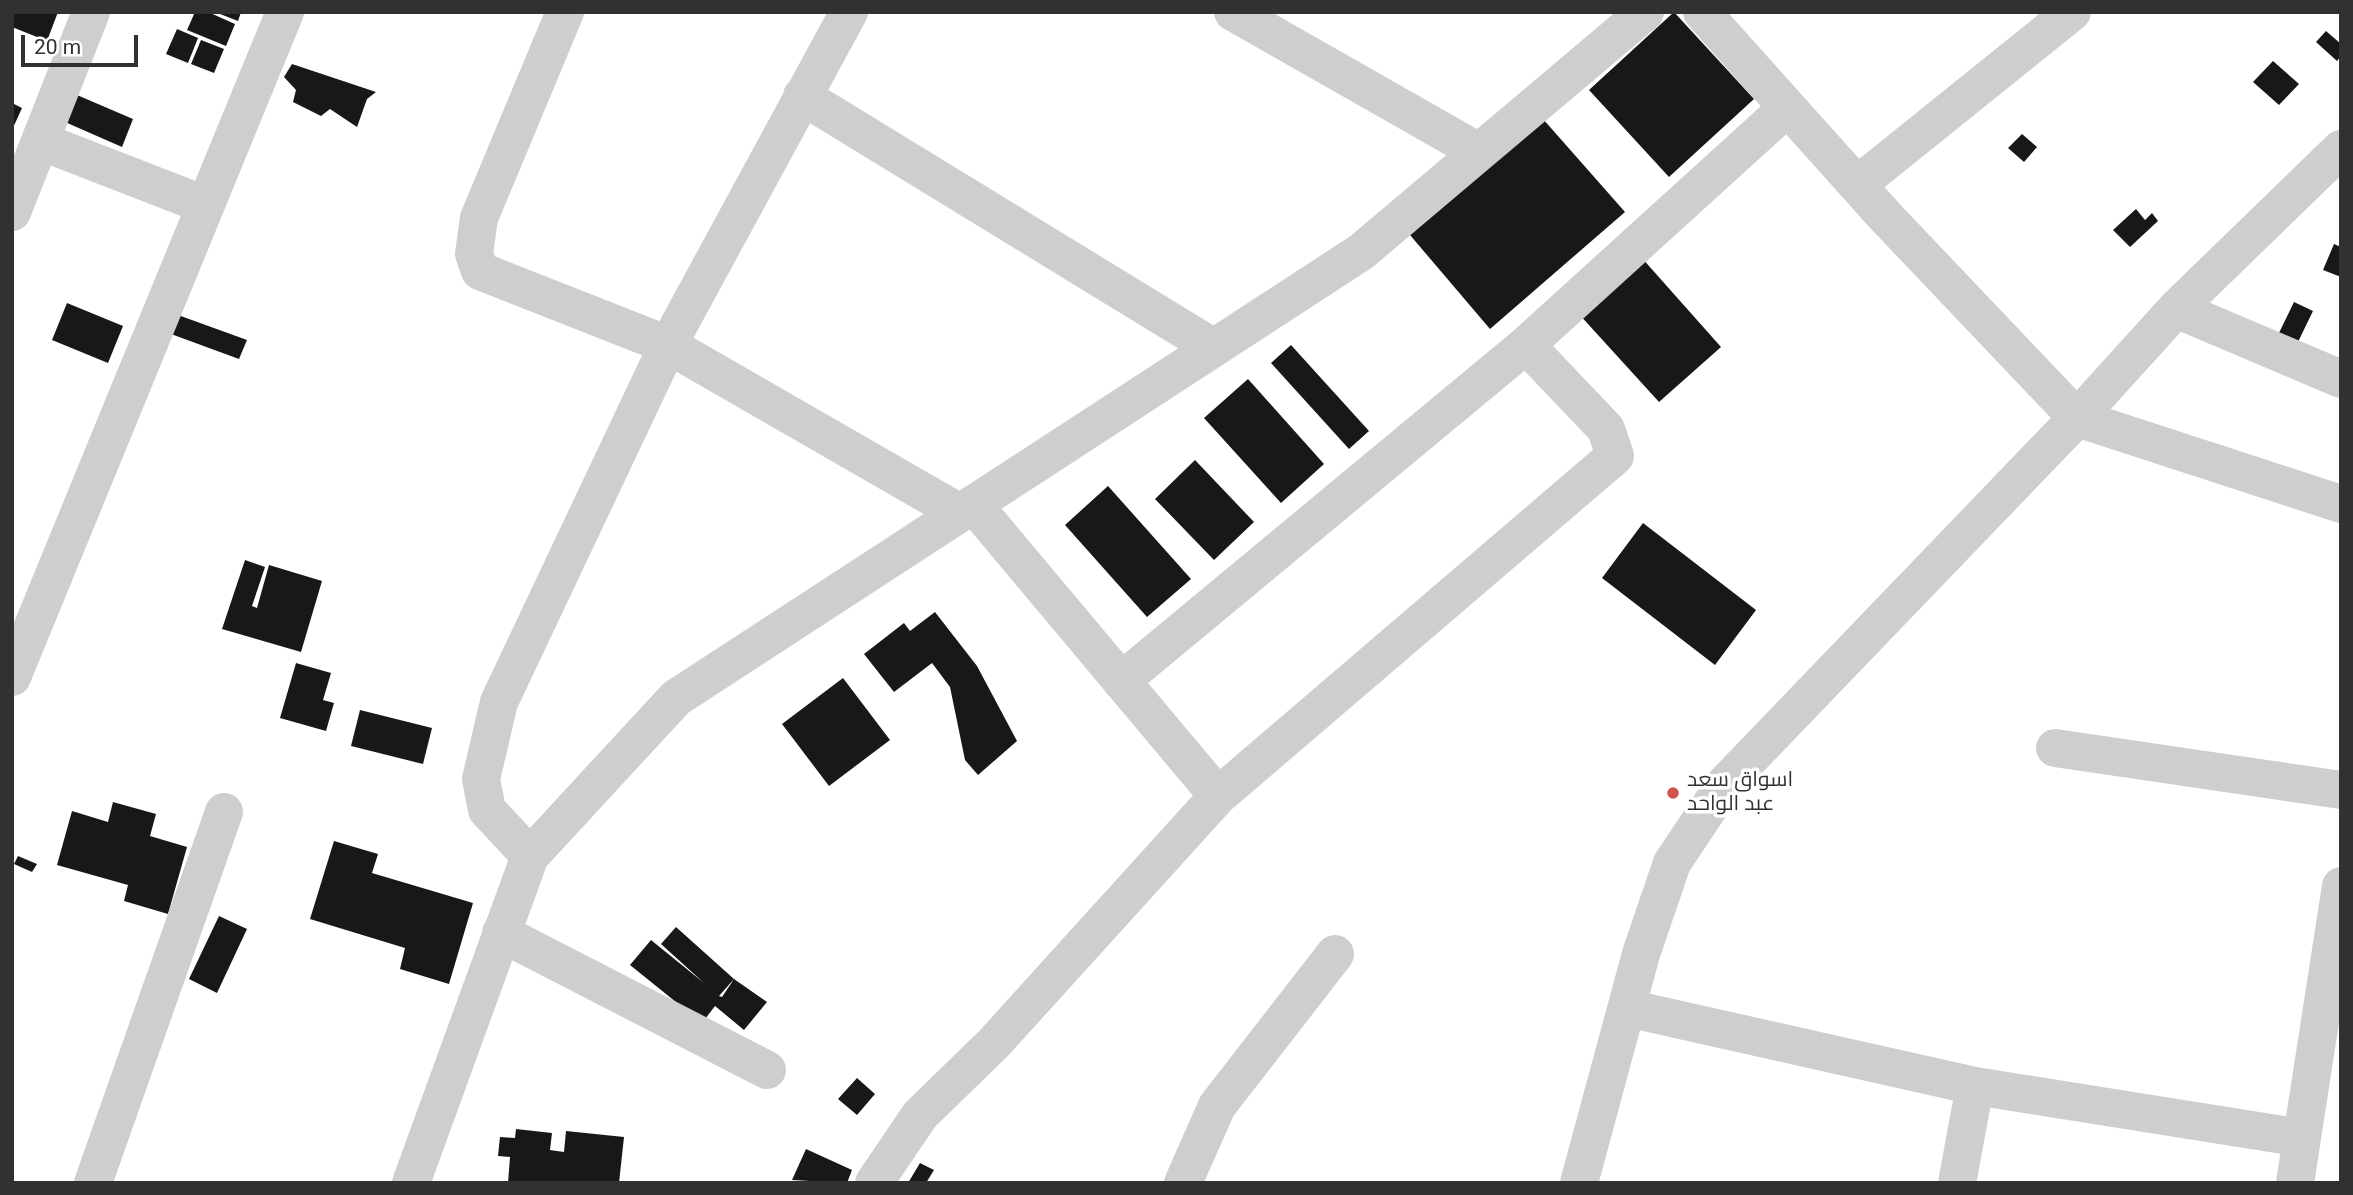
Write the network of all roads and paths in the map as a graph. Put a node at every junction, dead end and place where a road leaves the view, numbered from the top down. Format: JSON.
{"nodes":[{"id":1,"x":92,"y":12,"type":"edge"},
{"id":2,"x":285,"y":12,"type":"edge"},
{"id":3,"x":565,"y":12,"type":"edge"},
{"id":4,"x":849,"y":12,"type":"edge"},
{"id":5,"x":1233,"y":12,"type":"edge"},
{"id":6,"x":1645,"y":12,"type":"edge"},
{"id":7,"x":1702,"y":12,"type":"edge"},
{"id":8,"x":2072,"y":12,"type":"edge"},
{"id":9,"x":802,"y":96,"type":"junction"},
{"id":10,"x":1787,"y":108,"type":"junction"},
{"id":11,"x":40,"y":141,"type":"junction"},
{"id":12,"x":2341,"y":149,"type":"edge"},
{"id":13,"x":1479,"y":152,"type":"junction"},
{"id":14,"x":1857,"y":185,"type":"junction"},
{"id":15,"x":205,"y":205,"type":"junction"},
{"id":16,"x":12,"y":212,"type":"edge"},
{"id":17,"x":2176,"y":309,"type":"junction"},
{"id":18,"x":668,"y":345,"type":"junction"},
{"id":19,"x":1526,"y":345,"type":"junction"},
{"id":20,"x":1214,"y":348,"type":"junction"},
{"id":21,"x":2341,"y":379,"type":"edge"},
{"id":22,"x":2077,"y":418,"type":"junction"},
{"id":23,"x":2341,"y":504,"type":"edge"},
{"id":24,"x":966,"y":508,"type":"junction"},
{"id":25,"x":12,"y":677,"type":"edge"},
{"id":26,"x":1121,"y":681,"type":"junction"},
{"id":27,"x":2055,"y":748,"type":"dead end"},
{"id":28,"x":2341,"y":790,"type":"edge"},
{"id":29,"x":1218,"y":796,"type":"junction"},
{"id":30,"x":224,"y":812,"type":"dead end"},
{"id":31,"x":530,"y":856,"type":"junction"},
{"id":32,"x":2341,"y":886,"type":"edge"},
{"id":33,"x":501,"y":933,"type":"junction"},
{"id":34,"x":1335,"y":954,"type":"dead end"},
{"id":35,"x":1627,"y":1007,"type":"junction"},
{"id":36,"x":767,"y":1070,"type":"dead end"},
{"id":37,"x":1975,"y":1086,"type":"junction"},
{"id":38,"x":2302,"y":1138,"type":"junction"},
{"id":39,"x":93,"y":1183,"type":"edge"},
{"id":40,"x":411,"y":1183,"type":"edge"},
{"id":41,"x":874,"y":1183,"type":"edge"},
{"id":42,"x":1183,"y":1183,"type":"edge"},
{"id":43,"x":1579,"y":1183,"type":"edge"},
{"id":44,"x":1957,"y":1183,"type":"edge"},
{"id":45,"x":2295,"y":1183,"type":"edge"}],
"edges":[{"from":1,"to":11,"type":"street"},
{"from":2,"to":15,"type":"street"},
{"from":3,"to":18,"type":"street"},
{"from":4,"to":9,"type":"street"},
{"from":5,"to":13,"type":"street"},
{"from":6,"to":13,"type":"street"},
{"from":7,"to":10,"type":"street"},
{"from":8,"to":14,"type":"street"},
{"from":9,"to":18,"type":"street"},
{"from":9,"to":20,"type":"street"},
{"from":10,"to":14,"type":"street"},
{"from":10,"to":19,"type":"street"},
{"from":11,"to":15,"type":"street"},
{"from":11,"to":16,"type":"street"},
{"from":12,"to":17,"type":"street"},
{"from":13,"to":20,"type":"street"},
{"from":14,"to":22,"type":"street"},
{"from":15,"to":25,"type":"street"},
{"from":17,"to":21,"type":"street"},
{"from":17,"to":22,"type":"street"},
{"from":18,"to":24,"type":"street"},
{"from":18,"to":31,"type":"street"},
{"from":19,"to":26,"type":"street"},
{"from":19,"to":29,"type":"street"},
{"from":20,"to":24,"type":"street"},
{"from":22,"to":23,"type":"street"},
{"from":22,"to":35,"type":"street"},
{"from":24,"to":26,"type":"street"},
{"from":24,"to":31,"type":"street"},
{"from":26,"to":29,"type":"street"},
{"from":27,"to":28,"type":"street"},
{"from":29,"to":41,"type":"street"},
{"from":30,"to":39,"type":"street"},
{"from":31,"to":33,"type":"street"},
{"from":32,"to":38,"type":"street"},
{"from":33,"to":36,"type":"street"},
{"from":33,"to":40,"type":"street"},
{"from":34,"to":42,"type":"street"},
{"from":35,"to":37,"type":"street"},
{"from":35,"to":43,"type":"street"},
{"from":37,"to":38,"type":"street"},
{"from":37,"to":44,"type":"street"},
{"from":38,"to":45,"type":"street"}]}
